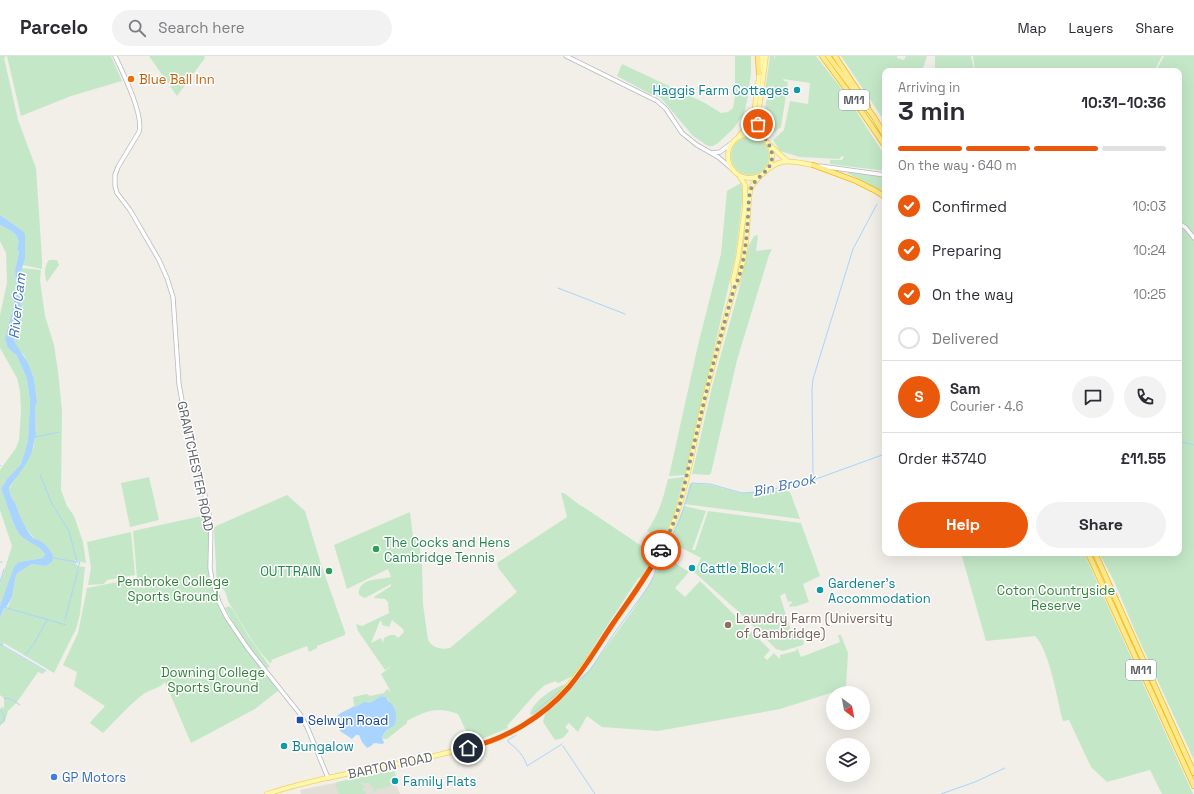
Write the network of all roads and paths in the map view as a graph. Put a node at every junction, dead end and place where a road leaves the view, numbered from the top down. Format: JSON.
{"nodes":[{"id":1,"x":115,"y":56,"type":"edge"},
{"id":2,"x":566,"y":56,"type":"edge"},
{"id":3,"x":758,"y":56,"type":"edge"},
{"id":4,"x":762,"y":56,"type":"edge"},
{"id":5,"x":766,"y":56,"type":"edge"},
{"id":6,"x":822,"y":56,"type":"edge"},
{"id":7,"x":828,"y":56,"type":"edge"},
{"id":8,"x":835,"y":56,"type":"edge"},
{"id":9,"x":759,"y":73,"type":"junction"},
{"id":10,"x":874,"y":117,"type":"junction"},
{"id":11,"x":882,"y":131,"type":"edge"},
{"id":12,"x":736,"y":139,"type":"junction"},
{"id":13,"x":764,"y":139,"type":"junction"},
{"id":14,"x":882,"y":142,"type":"edge"},
{"id":15,"x":732,"y":143,"type":"junction"},
{"id":16,"x":769,"y":145,"type":"junction"},
{"id":17,"x":711,"y":153,"type":"junction"},
{"id":18,"x":787,"y":161,"type":"junction"},
{"id":19,"x":813,"y":165,"type":"junction"},
{"id":20,"x":731,"y":168,"type":"junction"},
{"id":21,"x":768,"y":169,"type":"junction"},
{"id":22,"x":882,"y":175,"type":"edge"},
{"id":23,"x":739,"y":176,"type":"junction"},
{"id":24,"x":760,"y":176,"type":"junction"},
{"id":25,"x":882,"y":195,"type":"edge"},
{"id":26,"x":1182,"y":226,"type":"edge"},
{"id":27,"x":1194,"y":238,"type":"edge"},
{"id":28,"x":734,"y":288,"type":"junction"},
{"id":29,"x":1089,"y":556,"type":"edge"},
{"id":30,"x":1096,"y":556,"type":"edge"},
{"id":31,"x":1194,"y":773,"type":"edge"},
{"id":32,"x":328,"y":778,"type":"junction"},
{"id":33,"x":1194,"y":786,"type":"edge"},
{"id":34,"x":267,"y":794,"type":"edge"}],
"edges":[{"from":1,"to":32,"type":"street","name":"GRANTCHESTER ROAD"},
{"from":2,"to":17,"type":"street"},
{"from":3,"to":9,"type":"highway"},
{"from":4,"to":9,"type":"main road"},
{"from":5,"to":13,"type":"main road"},
{"from":6,"to":14,"type":"highway","number":"M11"},
{"from":7,"to":10,"type":"highway","number":"M11"},
{"from":8,"to":10,"type":"highway"},
{"from":9,"to":12,"type":"main road"},
{"from":10,"to":11,"type":"highway","number":"M11"},
{"from":12,"to":13,"type":"main road"},
{"from":12,"to":15,"type":"main road"},
{"from":13,"to":16,"type":"main road"},
{"from":15,"to":17,"type":"street"},
{"from":15,"to":20,"type":"main road"},
{"from":16,"to":18,"type":"main road"},
{"from":16,"to":21,"type":"main road"},
{"from":17,"to":20,"type":"street"},
{"from":18,"to":19,"type":"main road"},
{"from":18,"to":21,"type":"main road"},
{"from":19,"to":22,"type":"street"},
{"from":19,"to":25,"type":"highway"},
{"from":20,"to":23,"type":"main road"},
{"from":21,"to":24,"type":"main road"},
{"from":23,"to":24,"type":"main road"},
{"from":23,"to":28,"type":"main road"},
{"from":24,"to":28,"type":"main road"},
{"from":26,"to":27,"type":"street"},
{"from":28,"to":32,"type":"main road","name":"BARTON ROAD"},
{"from":29,"to":33,"type":"highway","number":"M11"},
{"from":30,"to":31,"type":"highway","number":"M11"},
{"from":32,"to":34,"type":"main road","name":"BARTON ROAD"}]}
